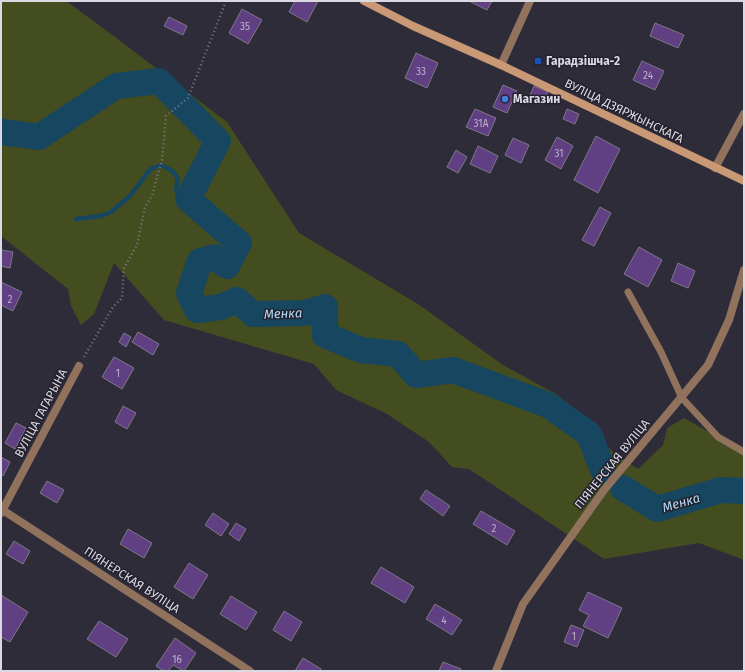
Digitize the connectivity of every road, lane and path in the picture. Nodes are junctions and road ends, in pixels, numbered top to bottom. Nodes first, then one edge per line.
1 (226, 1) edge
2 (364, 1) edge
3 (530, 1) edge
4 (501, 65) junction
5 (744, 114) edge
6 (715, 168) junction
7 (744, 181) edge
8 (744, 270) edge
9 (628, 292) dead end
10 (79, 366) joint
11 (682, 398) junction
12 (744, 452) edge
13 (2, 511) edge
14 (250, 671) edge
15 (496, 671) edge

1 - 10 path
2 - 4 street, ВУЛІЦА ДЗЯРЖЫНСКАГА
3 - 4 street
4 - 6 street, ВУЛІЦА ДЗЯРЖЫНСКАГА
5 - 6 street
6 - 7 street, ВУЛІЦА ДЗЯРЖЫНСКАГА
8 - 11 street, ПІЯНЕРСКАЯ ВУЛІЦА
9 - 11 lane
10 - 13 street, ВУЛІЦА ГАГАРЫНА
11 - 12 lane
11 - 15 street, ПІЯНЕРСКАЯ ВУЛІЦА
13 - 14 street, ПІЯНЕРСКАЯ ВУЛІЦА

